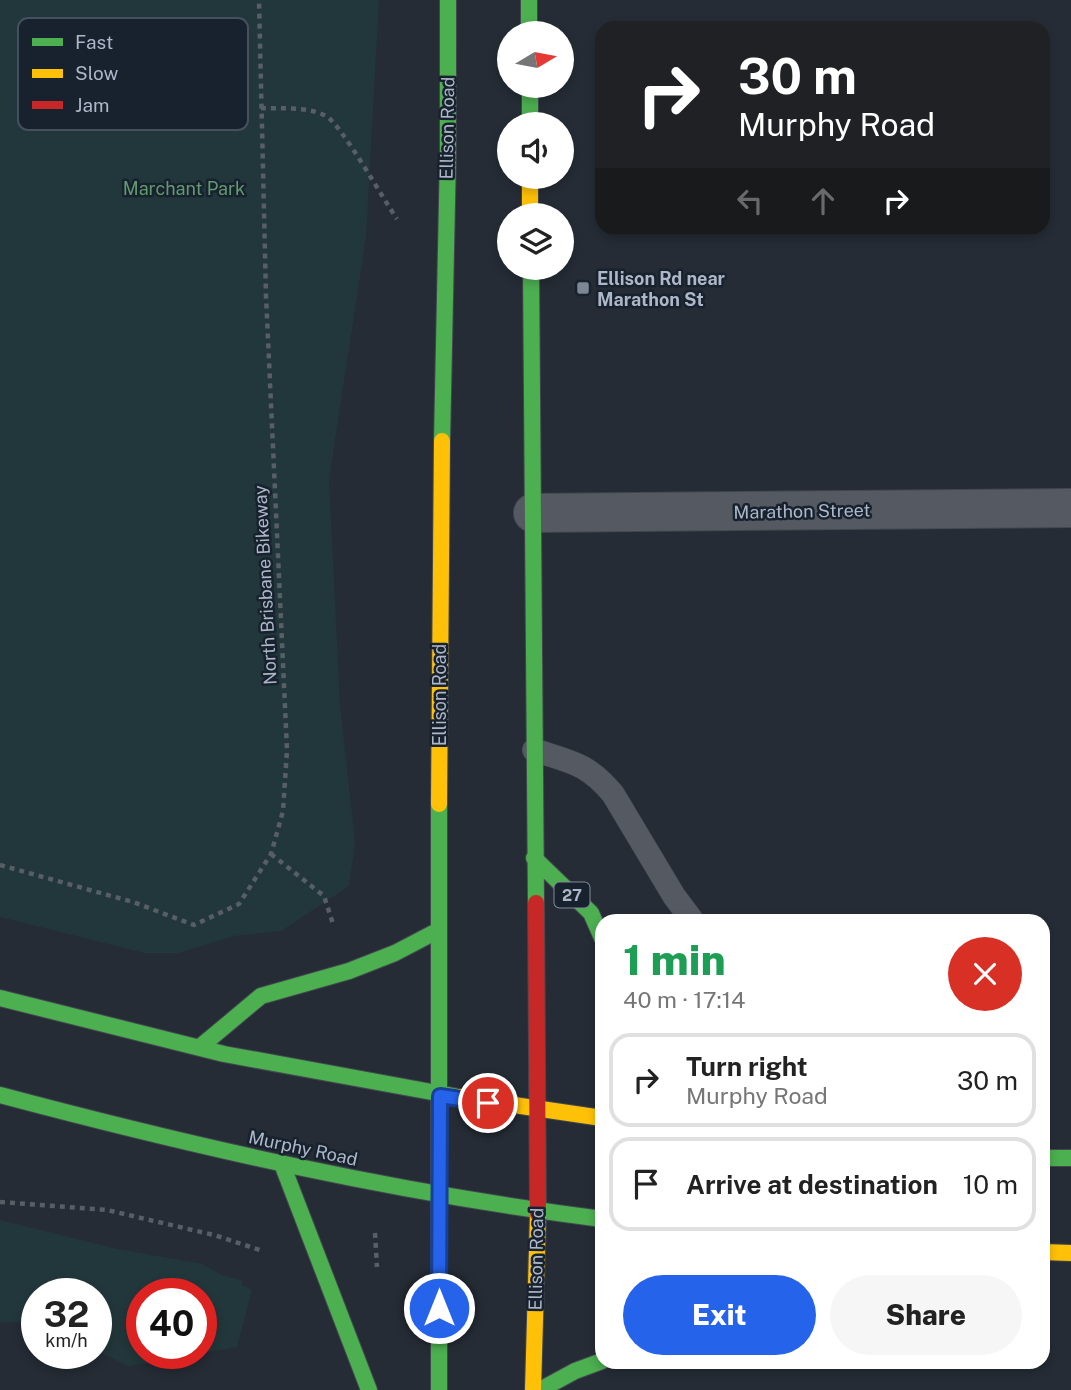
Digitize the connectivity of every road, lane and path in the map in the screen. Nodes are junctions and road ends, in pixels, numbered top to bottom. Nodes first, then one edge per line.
1 (258, 0) edge
2 (447, 0) edge
3 (529, 0) edge
4 (529, 21) edge
5 (261, 108) junction
6 (401, 225) dead end
7 (531, 280) edge
8 (1071, 508) edge
9 (533, 513) junction
10 (534, 750) junction
11 (271, 854) junction
12 (534, 858) junction
13 (0, 865) edge
14 (688, 914) edge
15 (595, 922) edge
16 (439, 930) junction
17 (349, 971) junction
18 (0, 998) edge
19 (200, 1047) junction
20 (0, 1095) edge
21 (440, 1096) junction
22 (537, 1110) junction
23 (595, 1117) edge
24 (1050, 1158) edge
25 (1071, 1158) edge
26 (282, 1164) junction
27 (439, 1196) junction
28 (0, 1202) edge
29 (538, 1212) junction
30 (595, 1218) edge
31 (264, 1252) dead end
32 (1050, 1252) edge
33 (1071, 1253) edge
34 (595, 1364) edge
35 (369, 1390) edge
36 (439, 1390) edge
37 (533, 1390) edge
38 (540, 1390) edge

1 - 5 path, North Brisbane Bikeway
2 - 16 main road, Ellison Road
3 - 4 main road
5 - 6 path
5 - 11 path, North Brisbane Bikeway
7 - 9 main road, Ellison Road / 27
8 - 9 street, Marathon Street
9 - 10 main road, Ellison Road / 27
10 - 12 main road, Ellison Road / 27
10 - 14 lane
11 - 13 path, North Brisbane Bikeway
11 - 17 path
12 - 15 main road, 27
12 - 22 main road, Ellison Road / 27
16 - 17 main road
16 - 21 main road, Ellison Road
17 - 19 main road
18 - 19 main road
19 - 21 main road
20 - 26 main road, Murphy Road
21 - 22 main road
21 - 27 main road, Ellison Road
22 - 23 main road
22 - 29 main road, Ellison Road / 27
24 - 25 main road
26 - 27 main road, Murphy Road
26 - 35 main road
27 - 29 main road, Murphy Road
27 - 36 main road, Ellison Road
28 - 31 path
29 - 30 main road, Murphy Road
29 - 37 main road, Ellison Road
32 - 33 main road
34 - 38 main road

